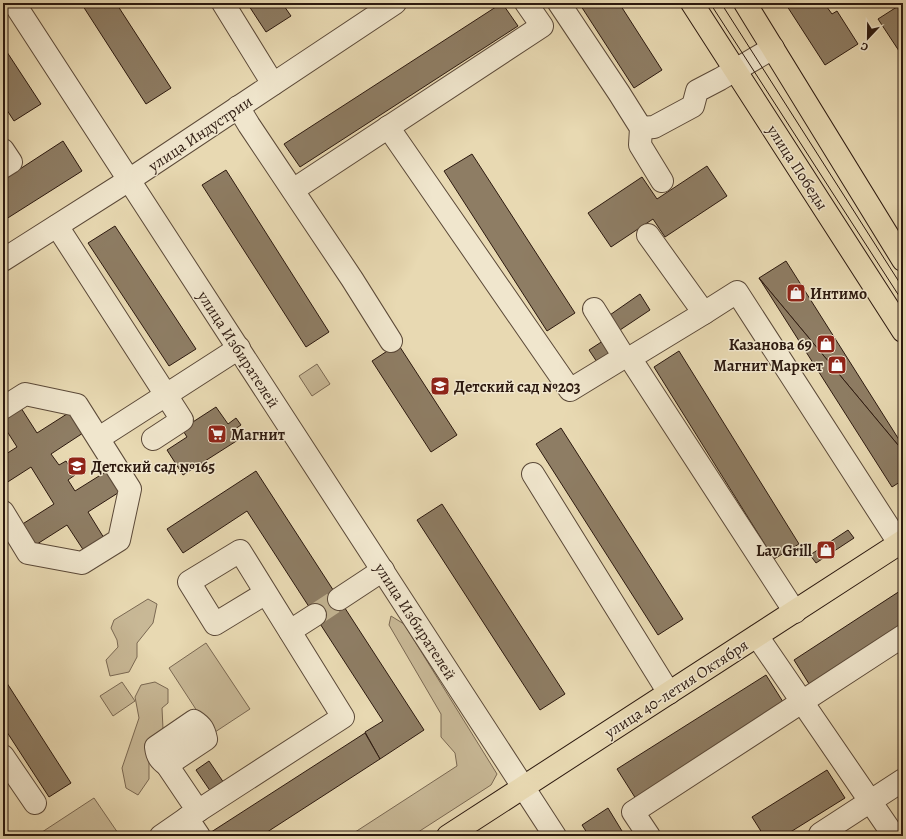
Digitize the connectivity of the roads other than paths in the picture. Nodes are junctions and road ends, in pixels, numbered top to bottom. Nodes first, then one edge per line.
1 (14, 3) edge
2 (223, 3) edge
3 (393, 3) edge
4 (526, 3) edge
5 (559, 3) edge
6 (692, 3) edge
7 (745, 3) edge
8 (773, 48) junction
9 (735, 70) junction
10 (273, 84) junction
11 (238, 107) junction
12 (388, 127) junction
13 (641, 128) junction
14 (3, 150) edge
15 (3, 167) edge
16 (129, 180) junction
17 (662, 181) dead end
18 (293, 190) junction
19 (57, 226) junction
20 (648, 235) dead end
21 (3, 260) edge
22 (903, 260) edge
23 (594, 309) dead end
24 (704, 313) junction
25 (903, 331) edge
26 (391, 341) dead end
27 (239, 348) junction
28 (627, 358) junction
29 (166, 395) junction
30 (3, 408) edge
31 (99, 438) junction
32 (153, 439) dead end
33 (533, 474) dead end
34 (3, 512) edge
35 (901, 542) edge
36 (382, 570) junction
37 (266, 593) dead end
38 (339, 599) tunnel mouth
39 (795, 612) junction
40 (315, 615) tunnel mouth
41 (290, 631) junction
42 (758, 636) junction
43 (903, 636) edge
44 (669, 693) junction
45 (803, 702) junction
46 (3, 756) edge
47 (167, 765) dead end
48 (903, 780) edge
49 (523, 787) junction
50 (870, 801) junction
51 (35, 803) dead end
52 (192, 814) junction
53 (819, 835) edge
54 (161, 836) edge
55 (199, 836) edge
56 (448, 836) edge
57 (555, 836) edge
58 (649, 836) edge
59 (894, 836) edge

1 - 16 street, улица Избирателей
2 - 10 street
3 - 10 street, улица Индустрии
4 - 12 street
5 - 13 street
6 - 9 main road, улица Победы
7 - 8 main road
8 - 9 street
8 - 22 main road
9 - 13 street
9 - 25 main road, улица Победы
10 - 11 street, улица Индустрии
11 - 16 street, улица Индустрии
11 - 18 street
12 - 18 street
12 - 28 street
13 - 17 street
14 - 15 street
16 - 19 street, улица Индустрии
16 - 27 street, улица Избирателей
18 - 26 street
19 - 21 street, улица Индустрии
19 - 29 street
20 - 24 street
23 - 28 street
24 - 28 street
24 - 35 street
27 - 29 street
27 - 36 street, улица Избирателей
28 - 39 street
29 - 31 street
29 - 32 street
30 - 31 street
31 - 34 street
33 - 44 street
35 - 39 main road, улица 40-летия Октября
36 - 38 street
36 - 49 street, улица Избирателей
37 - 41 street
39 - 42 main road, улица 40-летия Октября
40 - 41 street
41 - 52 street
42 - 44 main road, улица 40-летия Октября
42 - 45 street
43 - 45 street
44 - 49 main road, улица 40-летия Октября
45 - 50 street
45 - 58 street
46 - 51 street
47 - 52 street
48 - 50 street
49 - 56 main road, улица 40-летия Октября
49 - 57 street, улица Избирателей
50 - 53 street
50 - 59 street
52 - 54 street
52 - 55 street

